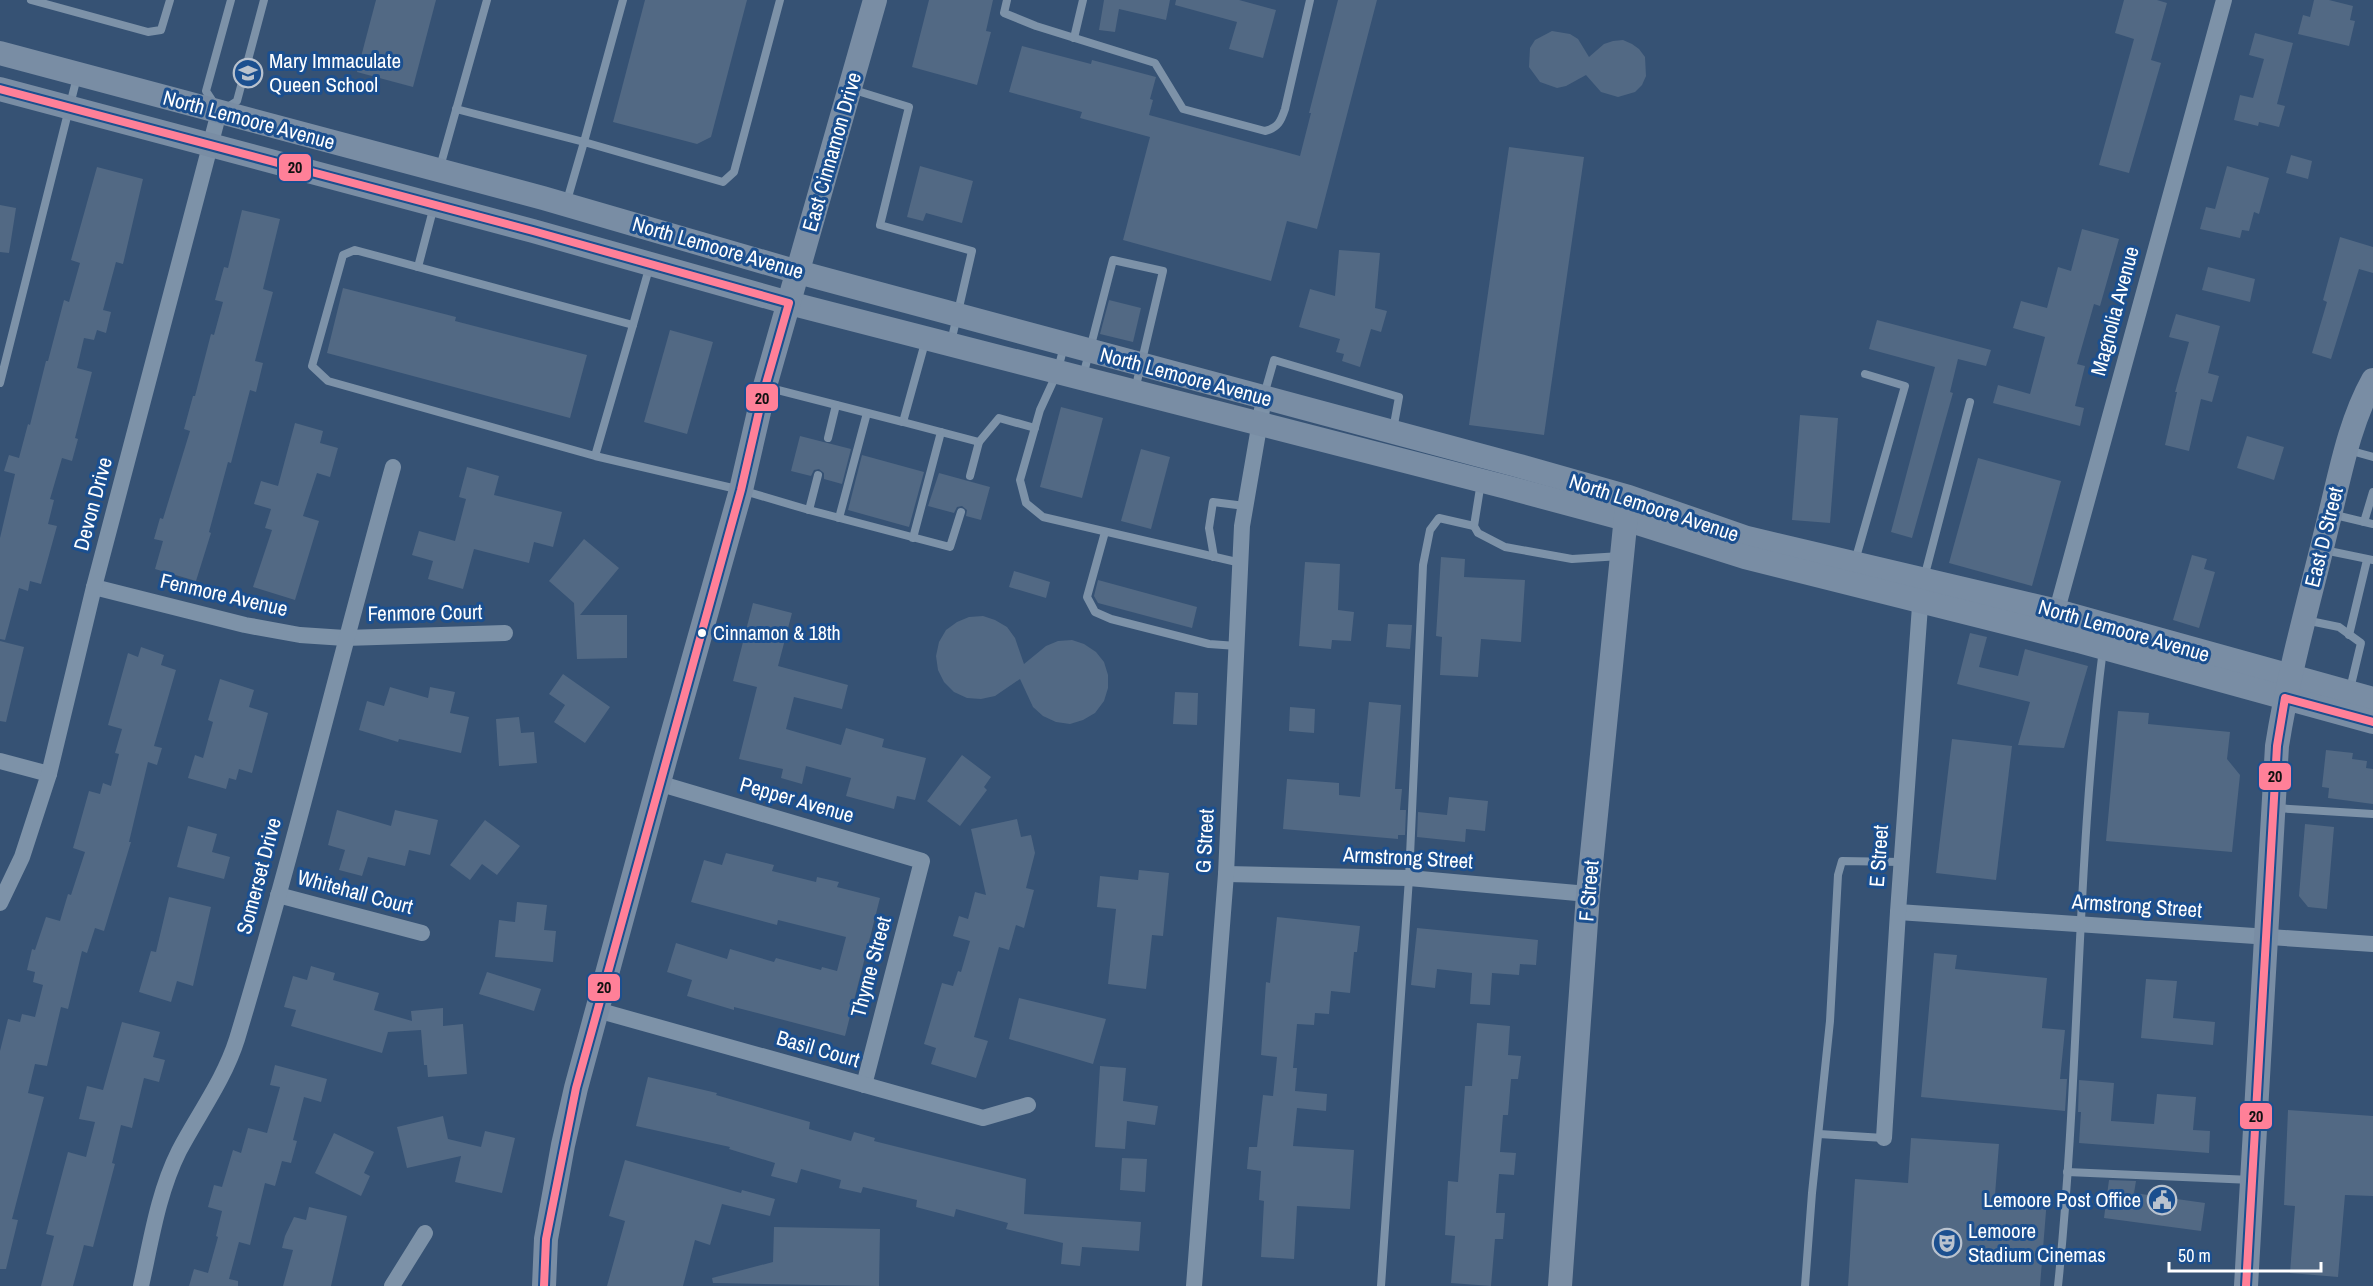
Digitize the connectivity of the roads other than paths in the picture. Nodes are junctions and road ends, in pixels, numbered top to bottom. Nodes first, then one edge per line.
1 (31, 0) edge
2 (170, 0) edge
3 (231, 0) edge
4 (264, 0) edge
5 (487, 0) edge
6 (623, 0) edge
7 (780, 0) edge
8 (875, 0) edge
9 (1007, 0) edge
10 (1083, 0) edge
11 (1310, 0) edge
12 (2223, 0) edge
13 (1074, 38) junction
14 (0, 52) edge
15 (78, 74) junction
16 (0, 89) edge
17 (849, 89) junction
18 (69, 107) junction
19 (456, 109) junction
20 (219, 112) junction
21 (584, 142) junction
22 (210, 146) junction
23 (439, 170) junction
24 (566, 204) junction
25 (434, 205) junction
26 (651, 265) junction
27 (418, 267) junction
28 (798, 272) junction
29 (789, 303) junction
30 (957, 315) junction
31 (633, 325) junction
32 (926, 339) junction
33 (1064, 344) junction
34 (950, 345) junction
35 (1090, 351) junction
36 (1141, 365) junction
37 (1057, 373) junction
38 (1864, 374) dead end
39 (1082, 379) junction
40 (2373, 380) edge
41 (0, 383) edge
42 (765, 386) junction
43 (1134, 393) junction
44 (1264, 398) junction
45 (1970, 402) dead end
46 (836, 405) junction
47 (867, 413) junction
48 (903, 422) junction
49 (1258, 424) junction
50 (1035, 428) junction
51 (941, 432) junction
52 (828, 438) dead end
53 (979, 442) junction
54 (1390, 445) junction
55 (2348, 450) junction
56 (595, 456) junction
57 (2373, 457) edge
58 (393, 467) dead end
59 (818, 475) dead end
60 (970, 476) dead end
61 (1482, 481) junction
62 (741, 490) junction
63 (2373, 492) edge
64 (1245, 506) junction
65 (1627, 508) junction
66 (809, 510) junction
67 (961, 513) dead end
68 (2330, 514) junction
69 (839, 518) junction
70 (2368, 523) edge
71 (1474, 526) junction
72 (1105, 532) junction
73 (914, 538) junction
74 (2322, 549) junction
75 (1621, 556) junction
76 (1214, 557) junction
77 (2370, 560) edge
78 (1241, 563) junction
79 (1852, 572) junction
80 (94, 587) junction
81 (1922, 589) junction
82 (2303, 620) junction
83 (2054, 622) junction
84 (506, 633) dead end
85 (2349, 635) junction
86 (345, 638) junction
87 (1237, 646) junction
88 (2103, 647) junction
89 (2287, 687) junction
90 (2349, 693) junction
91 (2373, 699) edge
92 (2373, 722) edge
93 (0, 761) edge
94 (49, 774) junction
95 (658, 783) junction
96 (2274, 808) junction
97 (2373, 814) edge
98 (922, 861) joint
99 (1901, 862) junction
100 (1226, 874) junction
101 (1408, 878) junction
102 (1588, 894) junction
103 (278, 895) junction
104 (0, 903) edge
105 (1898, 912) junction
106 (2081, 925) junction
107 (422, 933) dead end
108 (2267, 937) junction
109 (2373, 944) edge
110 (597, 1010) junction
111 (864, 1085) junction
112 (1028, 1105) dead end
113 (1819, 1134) junction
114 (1884, 1138) joint
115 (2067, 1172) junction
116 (2252, 1180) junction
117 (424, 1233) dead end
118 (141, 1286) edge
119 (392, 1286) edge
120 (544, 1286) edge
121 (1194, 1286) edge
122 (1381, 1286) edge
123 (1560, 1286) edge
124 (1805, 1286) edge
125 (2058, 1286) edge
126 (2246, 1286) edge

1 - 2 lane
3 - 20 lane
4 - 20 lane
5 - 19 lane
6 - 21 lane
7 - 21 lane
8 - 17 main road, East Cinnamon Drive
9 - 13 lane
10 - 13 lane
11 - 13 lane
12 - 83 street, Magnolia Avenue
14 - 15 main road, North Lemoore Avenue
15 - 18 lane
15 - 20 main road, North Lemoore Avenue
16 - 18 main road, North Lemoore Avenue
17 - 28 main road, East Cinnamon Drive
17 - 30 lane
18 - 22 main road, North Lemoore Avenue
18 - 41 lane
19 - 21 lane
19 - 23 lane
20 - 22 street, Devon Drive
20 - 23 main road, North Lemoore Avenue
21 - 24 lane
22 - 25 main road, North Lemoore Avenue
22 - 80 street, Devon Drive
23 - 24 main road, North Lemoore Avenue
24 - 28 main road, North Lemoore Avenue
25 - 26 main road, North Lemoore Avenue
25 - 27 lane
26 - 29 main road, North Lemoore Avenue
26 - 31 lane
27 - 31 lane
27 - 56 lane
28 - 29 main road, East Cinnamon Drive
28 - 30 main road, North Lemoore Avenue
29 - 32 main road, North Lemoore Avenue
29 - 42 main road, East Cinnamon Drive
30 - 33 main road, North Lemoore Avenue
30 - 34 lane
31 - 56 lane
32 - 34 main road, North Lemoore Avenue
32 - 48 lane
33 - 35 main road, North Lemoore Avenue
33 - 37 lane
34 - 37 main road, North Lemoore Avenue
35 - 36 main road, North Lemoore Avenue
35 - 36 lane
35 - 39 lane
36 - 43 lane
36 - 44 main road, North Lemoore Avenue
37 - 39 main road, North Lemoore Avenue
37 - 50 lane
38 - 79 lane
39 - 43 main road, North Lemoore Avenue
40 - 55 main road, East D Street
42 - 46 lane
42 - 62 main road, East Cinnamon Drive
43 - 49 main road, North Lemoore Avenue
44 - 49 street, G Street
44 - 54 main road, North Lemoore Avenue
44 - 54 lane
45 - 81 lane
46 - 47 lane
46 - 52 lane
47 - 48 lane
47 - 69 lane
48 - 51 lane
49 - 54 main road, North Lemoore Avenue
49 - 64 street, G Street
50 - 53 lane
50 - 72 lane
51 - 53 lane
51 - 73 lane
53 - 60 lane
54 - 61 main road, North Lemoore Avenue
54 - 65 main road, North Lemoore Avenue
55 - 57 lane
55 - 68 main road, East D Street
56 - 62 lane
58 - 86 street, Somerset Drive
59 - 66 lane
61 - 65 main road, North Lemoore Avenue
61 - 71 lane
62 - 66 lane
62 - 95 main road, East Cinnamon Drive
63 - 70 lane
64 - 76 lane
64 - 78 street, G Street
65 - 75 main road, F Street
65 - 79 main road, North Lemoore Avenue
66 - 69 lane
67 - 73 lane
68 - 70 lane
68 - 74 main road, East D Street
69 - 73 lane
71 - 75 lane
71 - 101 lane
72 - 76 lane
72 - 87 lane
74 - 77 lane
74 - 82 main road, East D Street
75 - 102 main road, F Street
76 - 78 lane
77 - 85 lane
78 - 87 street, G Street
79 - 81 main road, North Lemoore Avenue
80 - 86 street, Fenmore Avenue
80 - 94 street, Devon Drive
81 - 83 main road, North Lemoore Avenue
81 - 99 street, E Street
82 - 85 lane
82 - 89 main road, East D Street
83 - 88 main road, North Lemoore Avenue
83 - 89 main road, North Lemoore Avenue
84 - 86 street, Fenmore Court
85 - 90 lane
86 - 103 street, Somerset Drive
87 - 100 street, G Street
88 - 89 main road, North Lemoore Avenue
88 - 106 lane
89 - 90 main road, North Lemoore Avenue
89 - 92 main road, North Lemoore Avenue
89 - 96 main road, East D Street
90 - 91 main road, North Lemoore Avenue
93 - 94 street
94 - 104 street, Devon Drive
95 - 98 street, Pepper Avenue
95 - 110 main road, East Cinnamon Drive
96 - 97 lane
96 - 108 main road, East D Street
98 - 111 street, Thyme Street
99 - 105 street, E Street
99 - 113 lane
100 - 101 street, Armstrong Street
100 - 121 street, G Street
101 - 102 street, Armstrong Street
101 - 122 lane
102 - 123 main road, F Street
103 - 107 street, Whitehall Court
103 - 118 street, Somerset Drive
105 - 106 street, Armstrong Street
105 - 114 street, E Street
106 - 108 street, Armstrong Street
106 - 115 lane
108 - 109 street, Armstrong Street
108 - 116 main road, East D Street
110 - 111 street, Basil Court
110 - 120 main road, East Cinnamon Drive
111 - 112 street, Basil Court
113 - 114 lane
113 - 124 lane
115 - 116 lane
115 - 125 lane
116 - 126 main road, East D Street
117 - 119 street

